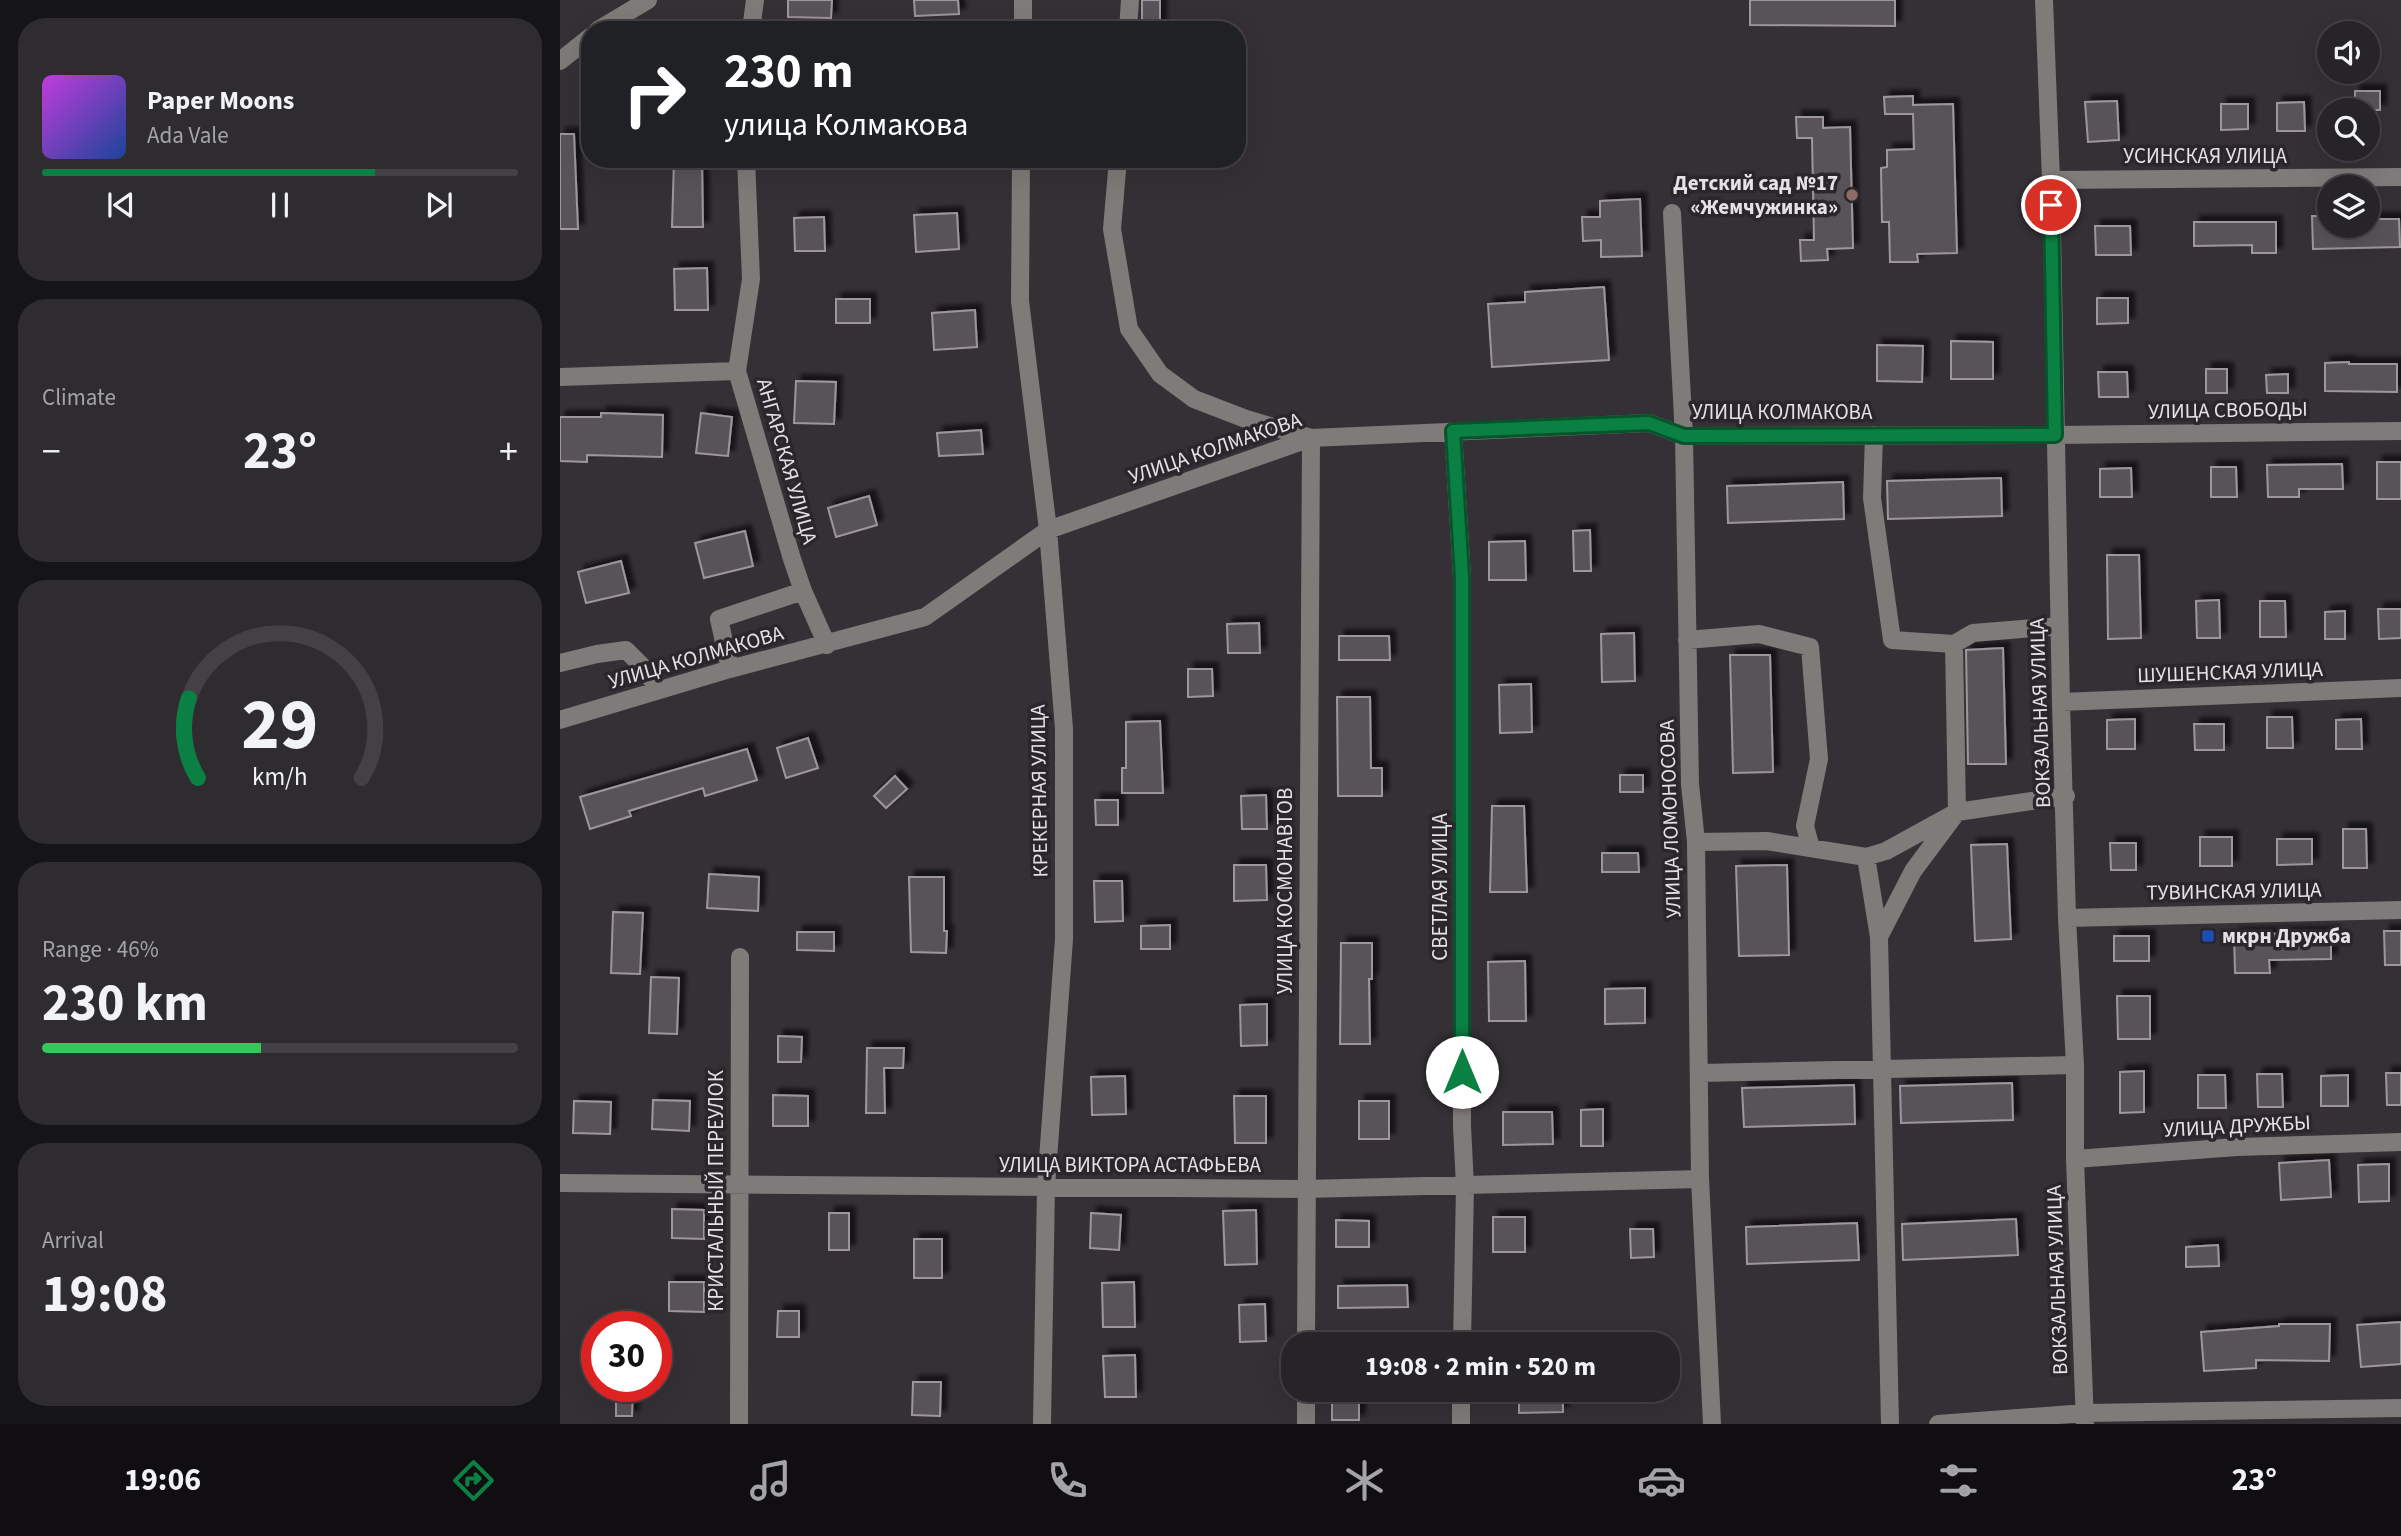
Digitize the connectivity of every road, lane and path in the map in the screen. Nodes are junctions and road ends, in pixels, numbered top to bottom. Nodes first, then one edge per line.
1 (648, 0) edge
2 (755, 0) edge
3 (1023, 0) edge
4 (1130, 0) edge
5 (2044, 0) edge
6 (613, 21) edge
7 (752, 21) edge
8 (1023, 21) edge
9 (1129, 21) edge
10 (581, 44) edge
11 (560, 61) edge
12 (746, 168) edge
13 (1021, 168) edge
14 (1117, 168) edge
15 (2401, 177) edge
16 (2051, 180) junction
17 (1672, 213) dead end
18 (737, 371) junction
19 (560, 377) edge
20 (1453, 431) junction
21 (2401, 431) edge
22 (1874, 435) junction
23 (2055, 435) junction
24 (1684, 436) junction
25 (1311, 438) junction
26 (1048, 530) junction
27 (803, 591) junction
28 (2059, 626) junction
29 (1687, 640) junction
30 (1954, 644) junction
31 (827, 645) junction
32 (560, 663) edge
33 (730, 668) junction
34 (2401, 688) edge
35 (659, 690) junction
36 (2061, 702) junction
37 (560, 720) edge
38 (2066, 796) junction
39 (1957, 811) junction
40 (1696, 842) junction
41 (1811, 848) junction
42 (1866, 857) junction
43 (2401, 910) edge
44 (2067, 918) junction
45 (1879, 937) junction
46 (740, 957) dead end
47 (2075, 1065) junction
48 (1882, 1070) junction
49 (1700, 1073) junction
50 (2401, 1142) edge
51 (2075, 1159) junction
52 (1700, 1179) junction
53 (560, 1183) edge
54 (738, 1185) junction
55 (1465, 1186) junction
56 (1046, 1187) junction
57 (1305, 1189) junction
58 (1306, 1332) edge
59 (1462, 1332) edge
60 (1306, 1402) edge
61 (1461, 1402) edge
62 (2401, 1408) edge
63 (2085, 1418) edge
64 (739, 1424) edge
65 (1042, 1424) edge
66 (1306, 1424) edge
67 (1461, 1424) edge
68 (1712, 1424) edge
69 (1890, 1424) edge
70 (1938, 1424) edge

1 - 6 street
2 - 7 street
3 - 8 street
4 - 9 street
5 - 16 street, ВОКЗАЛЬНАЯ УЛИЦА
10 - 11 street
12 - 18 street, АНГАРСКАЯ УЛИЦА
13 - 26 street, КРЕКЕРНАЯ УЛИЦА
14 - 25 street
15 - 16 street, УСИНСКАЯ УЛИЦА
16 - 23 street, ВОКЗАЛЬНАЯ УЛИЦА
17 - 24 street, УЛИЦА ЛОМОНОСОВА
18 - 19 street
18 - 27 street, АНГАРСКАЯ УЛИЦА
20 - 24 street, УЛИЦА КОЛМАКОВА
20 - 25 street, УЛИЦА КОЛМАКОВА
20 - 55 street, СВЕТЛАЯ УЛИЦА
21 - 23 street, УЛИЦА СВОБОДЫ
22 - 23 street, УЛИЦА КОЛМАКОВА
22 - 24 street, УЛИЦА КОЛМАКОВА
22 - 30 street
23 - 28 street, ВОКЗАЛЬНАЯ УЛИЦА
24 - 29 street, УЛИЦА ЛОМОНОСОВА
25 - 26 street, УЛИЦА КОЛМАКОВА
25 - 57 street, УЛИЦА КОСМОНАВТОВ
26 - 31 street, УЛИЦА КОЛМАКОВА
26 - 56 street, КРЕКЕРНАЯ УЛИЦА
27 - 31 street, АНГАРСКАЯ УЛИЦА
27 - 33 street
28 - 30 street
28 - 36 street, ВОКЗАЛЬНАЯ УЛИЦА
29 - 40 street, УЛИЦА ЛОМОНОСОВА
29 - 41 street
30 - 39 street
31 - 33 street, УЛИЦА КОЛМАКОВА
32 - 35 street
33 - 35 street, УЛИЦА КОЛМАКОВА
34 - 36 street, ШУШЕНСКАЯ УЛИЦА
35 - 37 street, УЛИЦА КОЛМАКОВА
36 - 38 street, ВОКЗАЛЬНАЯ УЛИЦА
38 - 39 street
38 - 44 street, ВОКЗАЛЬНАЯ УЛИЦА
39 - 42 street
39 - 45 street
40 - 41 street
40 - 49 street, УЛИЦА ЛОМОНОСОВА
41 - 42 street
42 - 45 street
43 - 44 street, ТУВИНСКАЯ УЛИЦА
44 - 47 street, ВОКЗАЛЬНАЯ УЛИЦА
45 - 48 street
46 - 54 street, КРИСТАЛЬНЫЙ ПЕРЕУЛОК
47 - 48 street
47 - 51 street, ВОКЗАЛЬНАЯ УЛИЦА
48 - 49 street
48 - 69 street
49 - 52 street, УЛИЦА ЛОМОНОСОВА
50 - 51 street, УЛИЦА ДРУЖБЫ
51 - 63 street, ВОКЗАЛЬНАЯ УЛИЦА
52 - 55 street, УЛИЦА ВИКТОРА АСТАФЬЕВА
52 - 68 street, УЛИЦА ЛОМОНОСОВА
53 - 54 street, УЛИЦА ВИКТОРА АСТАФЬЕВА
54 - 56 street, УЛИЦА ВИКТОРА АСТАФЬЕВА
54 - 64 street, КРИСТАЛЬНЫЙ ПЕРЕУЛОК
55 - 57 street, УЛИЦА ВИКТОРА АСТАФЬЕВА
55 - 59 street, СВЕТЛАЯ УЛИЦА
56 - 57 street, УЛИЦА ВИКТОРА АСТАФЬЕВА
56 - 65 street, КРЕКЕРНАЯ УЛИЦА
57 - 58 street, УЛИЦА КОСМОНАВТОВ
60 - 66 street
61 - 67 street
62 - 63 street
63 - 70 street

